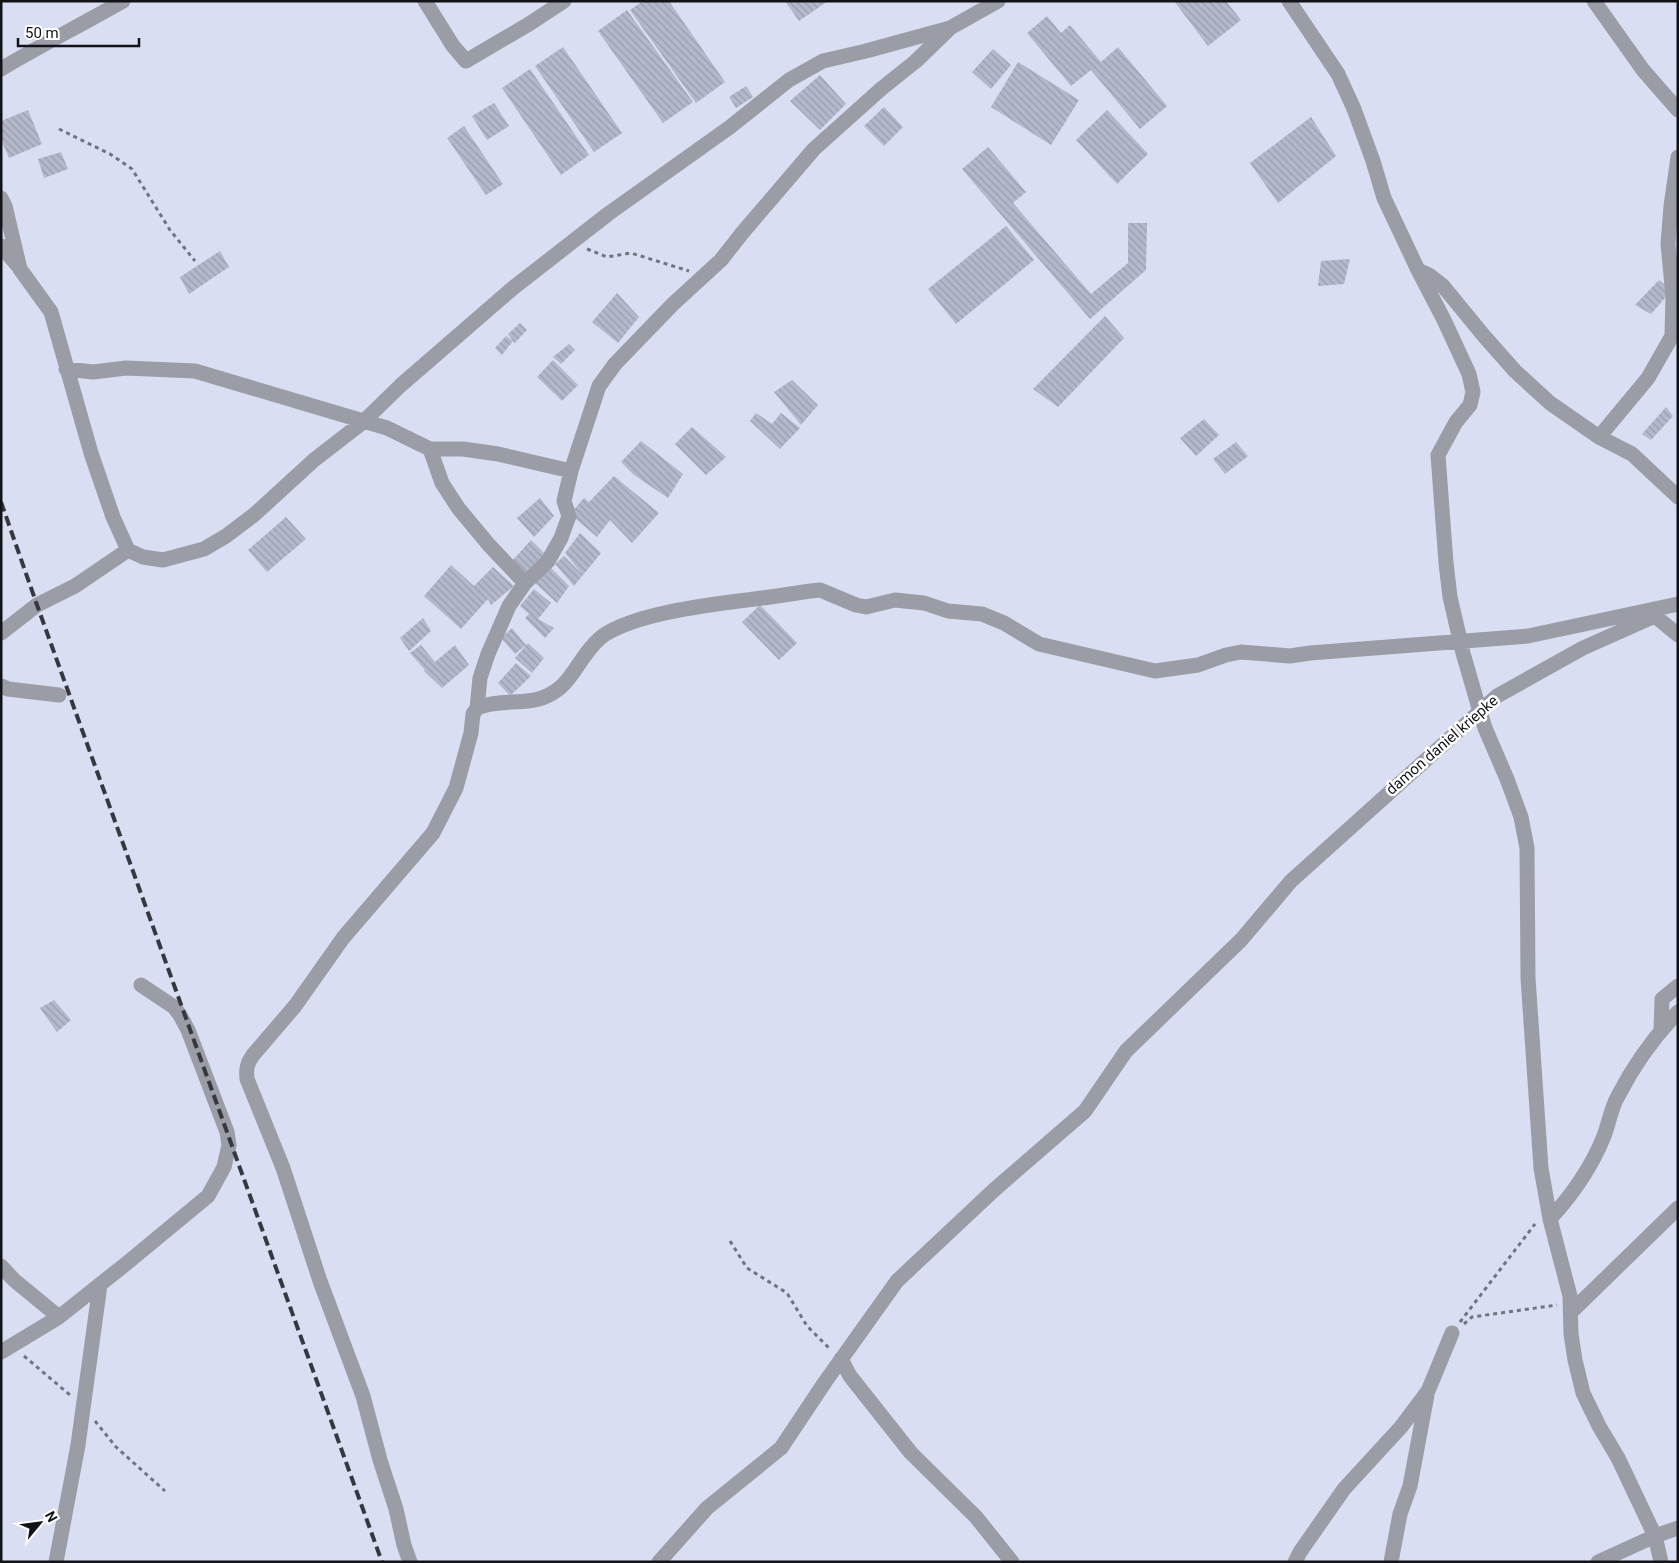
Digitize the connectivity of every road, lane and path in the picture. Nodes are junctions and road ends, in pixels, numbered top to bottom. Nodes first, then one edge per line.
1 (124, 1) edge
2 (425, 1) edge
3 (564, 1) edge
4 (998, 1) edge
5 (1289, 1) edge
6 (1594, 1) edge
7 (950, 28) junction
8 (3, 66) edge
9 (1678, 110) edge
10 (59, 129) dead end
11 (1678, 157) edge
12 (1, 198) edge
13 (571, 243) junction
14 (1, 246) edge
15 (195, 261) dead end
16 (20, 269) junction
17 (1418, 270) junction
18 (703, 276) junction
19 (66, 369) junction
20 (363, 422) junction
21 (1599, 437) junction
22 (430, 449) junction
23 (571, 471) junction
24 (1678, 497) edge
25 (128, 550) junction
26 (525, 584) junction
27 (1678, 604) edge
28 (1, 633) edge
29 (1678, 635) edge
30 (1461, 640) junction
31 (1, 686) edge
32 (59, 695) dead end
33 (477, 708) junction
34 (1480, 711) junction
35 (141, 985) dead end
36 (1678, 986) edge
37 (1678, 1012) edge
38 (1661, 1030) junction
39 (1678, 1208) edge
40 (1550, 1219) junction
41 (730, 1241) dead end
42 (1, 1266) edge
43 (100, 1285) junction
44 (1571, 1308) junction
45 (59, 1318) junction
46 (1452, 1333) junction
47 (1, 1352) edge
48 (841, 1359) junction
49 (1428, 1391) junction
50 (1678, 1528) edge
51 (1655, 1536) junction
52 (56, 1562) edge
53 (410, 1562) edge
54 (658, 1562) edge
55 (1012, 1562) edge
56 (1295, 1562) edge
57 (1391, 1562) edge
58 (1598, 1562) edge
59 (1661, 1562) edge

1 - 8 street
2 - 3 street
4 - 7 street
5 - 17 street
6 - 9 street
7 - 13 street
7 - 18 street
10 - 15 path
11 - 21 street
12 - 16 street
13 - 18 path
13 - 20 street
14 - 16 street
16 - 19 street
17 - 21 street
17 - 30 street
18 - 23 street
19 - 20 street
19 - 25 street
20 - 22 street
20 - 25 street
21 - 24 street
22 - 23 street
22 - 26 street
23 - 26 street
25 - 28 street
26 - 33 street
27 - 30 street
29 - 34 street, damon daniel kriepke
30 - 33 street
30 - 34 street
31 - 32 street
33 - 53 street
34 - 40 street
34 - 48 street, damon daniel kriepke
35 - 43 street
36 - 38 street
37 - 38 street
38 - 40 street
39 - 44 street
40 - 44 street
40 - 46 path
41 - 48 path
42 - 45 street
43 - 45 street
43 - 52 street
44 - 46 path
44 - 51 street
45 - 47 street
46 - 49 street
48 - 54 street, damon daniel kriepke
48 - 55 street
49 - 56 street
49 - 57 street
50 - 51 street
51 - 58 street
51 - 59 street

